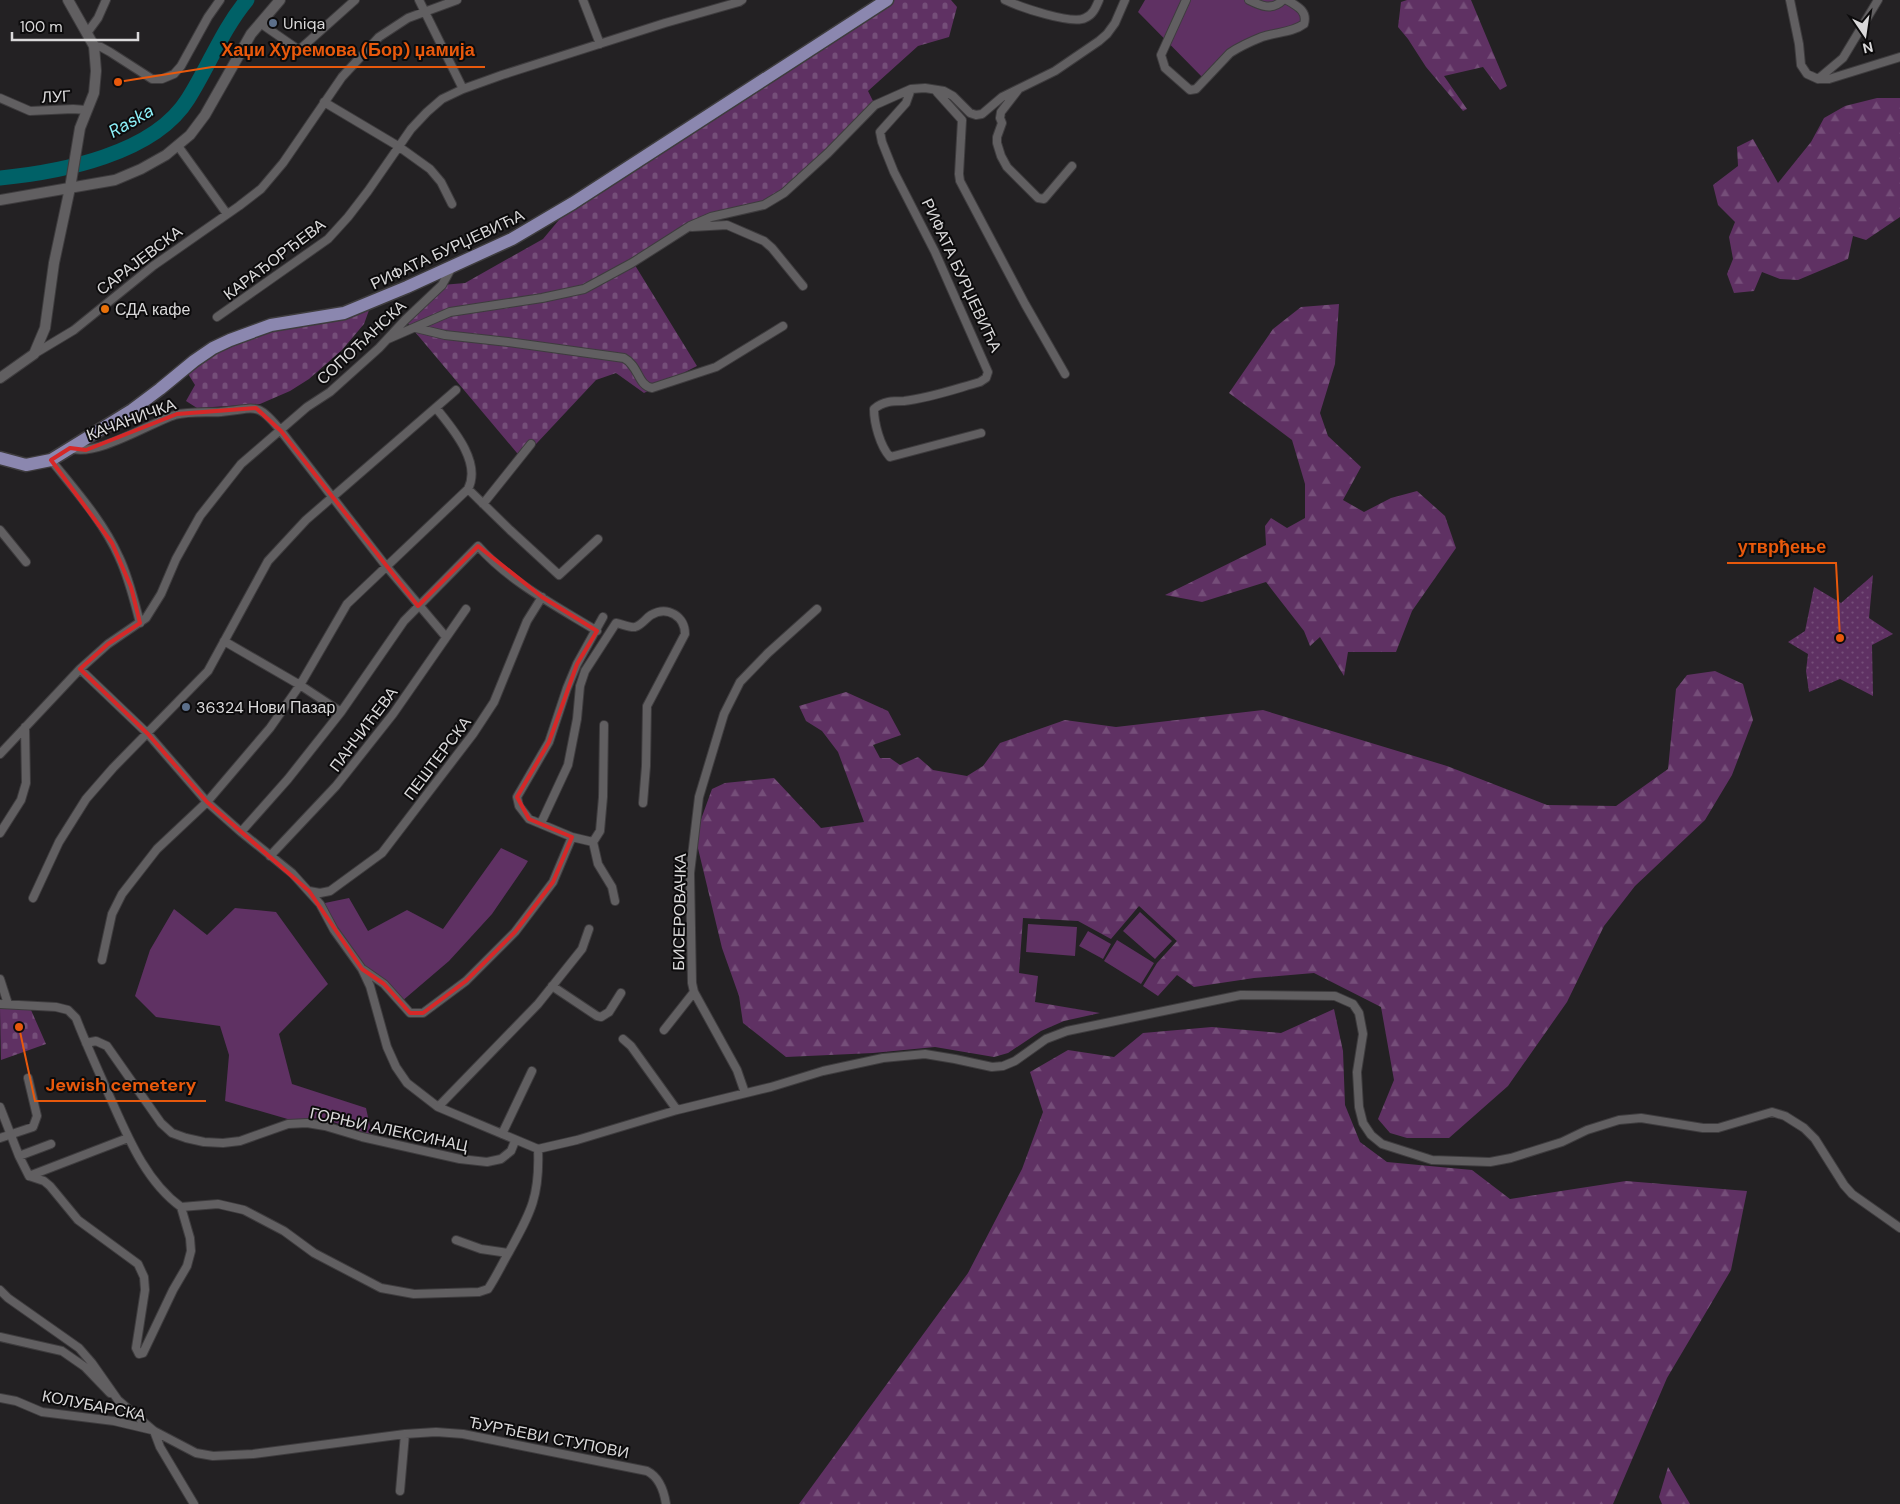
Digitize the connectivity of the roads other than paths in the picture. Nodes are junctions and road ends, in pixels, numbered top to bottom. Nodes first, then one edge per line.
1 (68, 0) edge
2 (106, 0) edge
3 (280, 0) edge
4 (354, 0) edge
5 (419, 0) edge
6 (457, 0) edge
7 (742, 0) edge
8 (887, 0) edge
9 (1005, 0) edge
10 (1099, 0) edge
11 (1125, 0) edge
12 (1186, 0) edge
13 (1249, 0) edge
14 (1283, 0) edge
15 (1287, 0) edge
16 (1790, 0) edge
17 (1878, 0) edge
18 (584, 1) edge
19 (215, 2) edge
20 (425, 12) junction
21 (260, 23) junction
22 (87, 33) junction
23 (600, 44) junction
24 (94, 46) junction
25 (1900, 57) edge
26 (1818, 79) junction
27 (463, 89) junction
28 (911, 89) junction
29 (1019, 89) junction
30 (935, 90) junction
31 (0, 98) edge
32 (324, 102) junction
33 (86, 110) junction
34 (178, 146) junction
35 (398, 146) junction
36 (1072, 166) dead end
37 (71, 183) junction
38 (0, 200) edge
39 (452, 204) dead end
40 (227, 214) junction
41 (690, 226) junction
42 (452, 267) junction
43 (803, 286) dead end
44 (217, 317) dead end
45 (783, 326) dead end
46 (416, 328) junction
47 (388, 339) junction
48 (34, 354) junction
49 (1065, 374) dead end
50 (0, 378) edge
51 (456, 390) dead end
52 (436, 408) junction
53 (281, 430) junction
54 (980, 433) dead end
55 (531, 444) dead end
56 (70, 448) junction
57 (0, 458) edge
58 (51, 460) junction
59 (468, 489) junction
60 (332, 497) junction
61 (483, 504) junction
62 (0, 530) edge
63 (598, 539) dead end
64 (26, 562) dead end
65 (386, 566) junction
66 (542, 598) junction
67 (418, 606) junction
68 (466, 609) dead end
69 (817, 609) dead end
70 (603, 617) dead end
71 (140, 623) junction
72 (597, 631) junction
73 (446, 637) junction
74 (224, 641) junction
75 (80, 670) junction
76 (300, 685) junction
77 (342, 712) junction
78 (604, 726) dead end
79 (25, 727) junction
80 (148, 734) junction
81 (0, 754) edge
82 (207, 802) junction
83 (643, 802) dead end
84 (542, 823) junction
85 (241, 832) junction
86 (0, 833) edge
87 (572, 837) junction
88 (593, 842) junction
89 (270, 856) junction
90 (310, 891) junction
91 (33, 898) dead end
92 (616, 901) dead end
93 (589, 929) dead end
94 (102, 960) dead end
95 (362, 969) junction
96 (0, 979) edge
97 (552, 986) junction
98 (694, 992) junction
99 (621, 993) dead end
100 (4, 1004) edge
101 (664, 1030) dead end
102 (623, 1039) dead end
103 (86, 1043) junction
104 (532, 1071) dead end
105 (28, 1078) dead end
106 (745, 1093) junction
107 (0, 1107) edge
108 (438, 1108) junction
109 (677, 1110) junction
110 (11, 1134) junction
111 (502, 1134) junction
112 (0, 1138) edge
113 (128, 1138) junction
114 (515, 1140) junction
115 (51, 1144) dead end
116 (538, 1149) junction
117 (19, 1156) junction
118 (29, 1176) junction
119 (181, 1207) junction
120 (1900, 1228) edge
121 (456, 1240) dead end
122 (508, 1253) junction
123 (0, 1290) edge
124 (0, 1337) edge
125 (0, 1398) edge
126 (118, 1400) junction
127 (154, 1430) junction
128 (405, 1434) junction
129 (400, 1491) dead end
130 (194, 1504) edge
131 (666, 1504) edge

1 - 22 street
2 - 22 street
3 - 21 street
4 - 21 street
5 - 20 street
6 - 20 street, САРАЈЕВСКА
7 - 23 street, КАРАЂОРЂЕВА
8 - 42 main road, РИФАТА БУРЏЕВИЋА
9 - 10 street
11 - 29 street
12 - 15 street
13 - 14 street
16 - 26 street
17 - 26 street
18 - 23 street
19 - 24 street
20 - 27 street
20 - 32 street, САРАЈЕВСКА
21 - 34 street
22 - 24 street
23 - 27 street, КАРАЂОРЂЕВА
24 - 33 street
25 - 26 street
27 - 35 street, КАРАЂОРЂЕВА
28 - 30 street
28 - 41 street
28 - 54 street, РИФАТА БУРЏЕВИЋА
29 - 30 street
29 - 36 street
30 - 49 street
31 - 33 street, ЛУГ
32 - 35 street
32 - 40 street, САРАЈЕВСКА
33 - 37 street
34 - 37 street
34 - 40 street
35 - 39 street
35 - 44 street, КАРАЂОРЂЕВА
37 - 38 street
37 - 48 street
40 - 48 street, САРАЈЕВСКА
41 - 43 street
41 - 46 street
42 - 47 street, СОПОЋАНСКА
42 - 56 main road, РИФАТА БУРЏЕВИЋА
45 - 46 street
46 - 47 street
47 - 53 street, СОПОЋАНСКА
48 - 50 street, САРАЈЕВСКА
51 - 52 street
52 - 59 street
52 - 60 street
53 - 56 street, КАЧАНИЧКА
53 - 60 street
53 - 71 street, СОПОЋАНСКА
55 - 61 street
56 - 58 main road, РИФАТА БУРЏЕВИЋА
57 - 58 main road, РИФАТА БУРЏЕВИЋА
58 - 71 street
59 - 61 street
59 - 65 street
60 - 65 street
60 - 74 street
61 - 63 street
62 - 64 street
65 - 67 street
65 - 76 street
66 - 67 street
66 - 72 street
66 - 90 street, ПЕШТЕРСКА
67 - 73 street
67 - 77 street
68 - 73 street, ПАНЧИЋЕВА
69 - 98 street, БИСЕРОВАЧКА
70 - 72 street
71 - 75 street, СОПОЋАНСКА
72 - 84 street
73 - 89 street, ПАНЧИЋЕВА
74 - 76 street
74 - 80 street
75 - 79 street, СОПОЋАНСКА
75 - 80 street
76 - 77 street
76 - 82 street
77 - 85 street
78 - 88 street
79 - 81 street, СОПОЋАНСКА
79 - 86 street
80 - 82 street, ГОРЊИ АЛЕКСИНАЦ
80 - 91 street
82 - 85 street, ГОРЊИ АЛЕКСИНАЦ
82 - 94 street
83 - 84 street
84 - 87 street
85 - 89 street, ГОРЊИ АЛЕКСИНАЦ
87 - 88 street
87 - 95 street
88 - 92 street
89 - 90 street, ГОРЊИ АЛЕКСИНАЦ
90 - 95 street, ГОРЊИ АЛЕКСИНАЦ
93 - 97 street
95 - 108 street, ГОРЊИ АЛЕКСИНАЦ
96 - 100 street
97 - 99 street
97 - 108 street
98 - 101 street
98 - 106 street, БИСЕРОВАЧКА
100 - 103 street
102 - 109 street
103 - 113 street
103 - 114 street, ГОРЊИ АЛЕКСИНАЦ
104 - 111 street
105 - 110 street
106 - 109 street
106 - 120 street
107 - 110 street
108 - 111 street, ГОРЊИ АЛЕКСИНАЦ
109 - 116 street
110 - 112 street
110 - 117 street
111 - 114 street, ГОРЊИ АЛЕКСИНАЦ
113 - 118 street
113 - 119 street
114 - 116 street, ГОРЊИ АЛЕКСИНАЦ
115 - 117 street
116 - 122 street
117 - 118 street
118 - 119 street
119 - 122 street
121 - 122 street
123 - 126 street, ЂУРЂЕВИ СТУПОВИ
124 - 126 street, КОЛУБАРСКА
125 - 127 street, КОЛУБАРСКА
126 - 127 street, ЂУРЂЕВИ СТУПОВИ
127 - 128 street, ЂУРЂЕВИ СТУПОВИ
127 - 130 street, ЂУРЂЕВИ СТУПОВИ
128 - 129 street
128 - 131 street, ЂУРЂЕВИ СТУПОВИ

